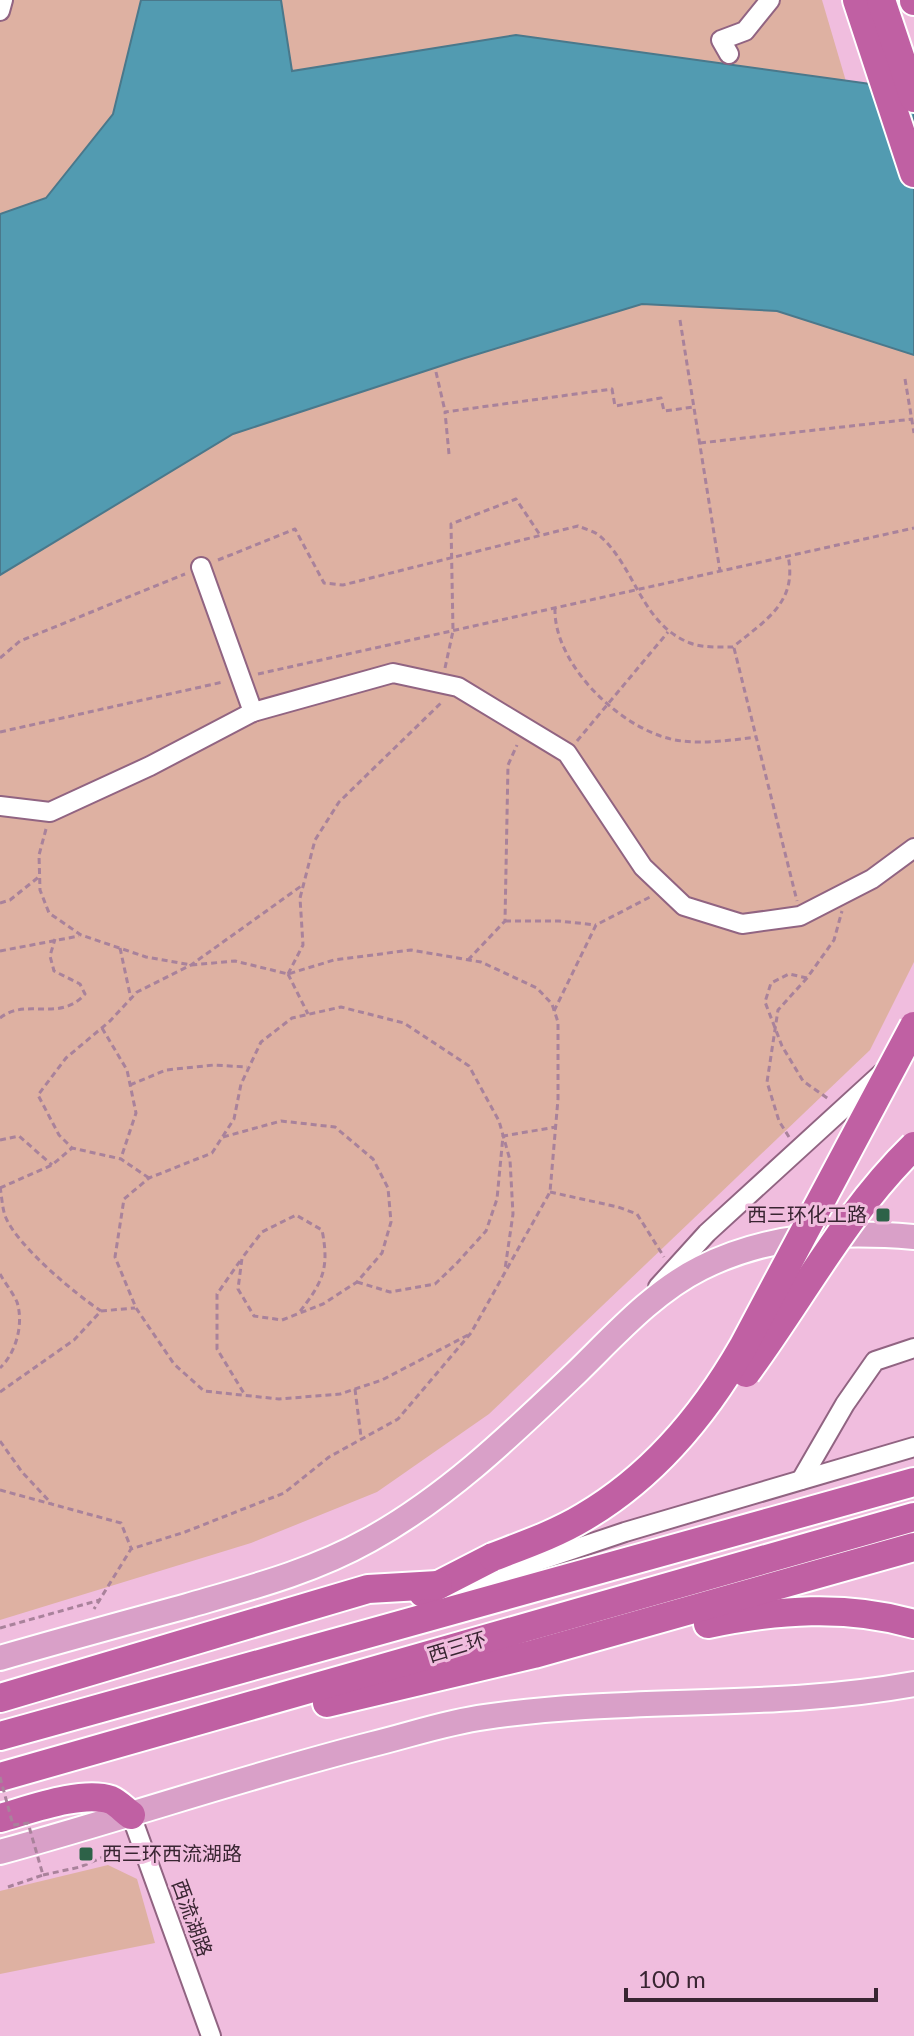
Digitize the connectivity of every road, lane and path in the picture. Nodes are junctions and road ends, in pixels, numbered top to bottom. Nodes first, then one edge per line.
1 (3, 0) edge
2 (770, 0) edge
3 (868, 7) edge
4 (0, 11) edge
5 (729, 54) dead end
6 (914, 98) edge
7 (914, 107) edge
8 (914, 173) edge
9 (680, 320) dead end
10 (436, 372) dead end
11 (905, 379) dead end
12 (694, 407) junction
13 (445, 412) junction
14 (913, 419) edge
15 (914, 433) edge
16 (700, 443) junction
17 (449, 454) dead end
18 (914, 528) edge
19 (540, 536) junction
20 (788, 556) junction
21 (454, 557) junction
22 (201, 567) junction
23 (720, 571) junction
24 (637, 590) junction
25 (555, 608) junction
26 (453, 631) junction
27 (668, 632) junction
28 (733, 647) junction
29 (0, 658) edge
30 (241, 678) junction
31 (450, 685) junction
32 (608, 704) junction
33 (253, 712) junction
34 (525, 727) junction
35 (0, 732) edge
36 (756, 737) junction
37 (567, 753) junction
38 (0, 806) edge
39 (50, 812) junction
40 (914, 848) edge
41 (40, 876) junction
42 (304, 884) junction
43 (665, 888) junction
44 (840, 896) junction
45 (0, 903) edge
46 (800, 916) junction
47 (505, 921) junction
48 (596, 925) junction
49 (81, 935) junction
50 (55, 939) junction
51 (120, 948) junction
52 (0, 951) edge
53 (468, 960) junction
54 (191, 965) junction
55 (288, 974) junction
56 (807, 978) junction
57 (131, 999) junction
58 (554, 1011) junction
59 (308, 1015) junction
60 (0, 1018) edge
61 (914, 1026) edge
62 (102, 1028) junction
63 (775, 1031) junction
64 (914, 1044) edge
65 (249, 1067) junction
66 (130, 1085) junction
67 (843, 1109) junction
68 (556, 1127) junction
69 (503, 1136) junction
70 (223, 1137) junction
71 (0, 1140) edge
72 (914, 1146) edge
73 (72, 1148) junction
74 (798, 1150) junction
75 (121, 1159) junction
76 (52, 1165) junction
77 (149, 1178) junction
78 (0, 1188) edge
79 (550, 1192) junction
80 (6, 1219) junction
81 (0, 1223) edge
82 (914, 1237) edge
83 (242, 1258) junction
84 (673, 1271) junction
85 (0, 1274) edge
86 (505, 1274) junction
87 (357, 1282) junction
88 (136, 1308) junction
89 (101, 1311) junction
90 (298, 1314) junction
91 (622, 1328) junction
92 (471, 1333) junction
93 (914, 1348) edge
94 (0, 1368) edge
95 (355, 1389) junction
96 (0, 1392) edge
97 (245, 1395) junction
98 (361, 1439) junction
99 (0, 1441) edge
100 (914, 1447) edge
101 (801, 1480) junction
102 (914, 1482) edge
103 (0, 1490) edge
104 (53, 1505) junction
105 (914, 1517) edge
106 (538, 1540) junction
107 (914, 1547) edge
108 (131, 1549) junction
109 (438, 1585) junction
110 (100, 1600) junction
111 (914, 1624) edge
112 (0, 1628) edge
113 (77, 1636) junction
114 (288, 1654) junction
115 (534, 1654) junction
116 (0, 1658) edge
117 (914, 1684) edge
118 (874, 1691) junction
119 (914, 1696) edge
120 (0, 1698) edge
121 (227, 1712) junction
122 (0, 1736) edge
123 (0, 1777) edge
124 (131, 1815) junction
125 (0, 1818) edge
126 (0, 1852) edge
127 (151, 1870) junction
128 (43, 1875) junction
129 (5, 1888) dead end
130 (211, 2036) edge

1 - 4 street
2 - 5 street
3 - 6 highway
3 - 7 highway
3 - 8 highway
9 - 12 path
10 - 13 path
11 - 14 path
12 - 13 path
12 - 16 path
13 - 17 path
14 - 15 path
14 - 16 path
16 - 23 path
18 - 20 path
19 - 21 path
19 - 21 path
19 - 24 path
20 - 23 path
20 - 28 path
21 - 22 path
21 - 26 path
22 - 29 path
22 - 30 street
23 - 24 path
24 - 25 path
24 - 27 path
25 - 26 path
25 - 32 path
26 - 30 path
26 - 31 path
27 - 28 path
27 - 32 path
28 - 36 path
30 - 33 street
30 - 35 path
31 - 33 street
31 - 34 street
31 - 42 path
32 - 36 path
32 - 37 path
33 - 39 street
34 - 37 street
34 - 47 path
36 - 46 path
37 - 43 street
38 - 39 street
39 - 41 path
40 - 44 street
41 - 45 path
41 - 49 path
42 - 54 path
42 - 55 path
43 - 46 street
43 - 48 path
44 - 46 street
44 - 56 path
47 - 48 path
47 - 53 path
48 - 58 path
49 - 50 path
49 - 51 path
50 - 52 path
50 - 60 path
51 - 54 path
51 - 57 path
53 - 55 path
53 - 58 path
54 - 55 path
54 - 57 path
55 - 59 path
56 - 63 path
56 - 63 path
57 - 62 path
58 - 68 path
59 - 65 path
59 - 69 path
61 - 106 highway, bridge
62 - 66 path
62 - 73 path
63 - 67 path
63 - 74 path
64 - 67 street
65 - 66 path
65 - 70 path
66 - 75 path
67 - 74 street
68 - 69 path
68 - 79 path
69 - 86 path
69 - 87 path
70 - 77 path
70 - 87 path
71 - 76 path
72 - 106 highway, bridge
73 - 75 path
73 - 76 path
74 - 84 street
75 - 77 path
76 - 78 path
77 - 88 path
78 - 80 path
79 - 84 path
79 - 86 path
80 - 81 path
80 - 89 path
82 - 91 main road
83 - 90 path
83 - 90 path
83 - 97 path
84 - 91 street
85 - 94 path
86 - 92 path
87 - 90 path
88 - 89 path
88 - 97 path
89 - 96 path
91 - 113 main road
92 - 95 path
92 - 98 path
93 - 101 street
95 - 97 path
95 - 98 path
98 - 108 path
99 - 104 path
100 - 101 street
101 - 109 street
102 - 114 highway, 西三环
103 - 104 path
104 - 108 path
105 - 121 highway, 西三环
106 - 109 highway, bridge
107 - 115 highway
108 - 110 path
109 - 114 highway
109 - 120 highway
110 - 112 path
110 - 113 path
111 - 115 highway
113 - 116 main road
114 - 122 highway, 西三环
115 - 121 highway
117 - 118 main road
118 - 119 street
118 - 124 main road
121 - 123 highway, 西三环
123 - 128 path, bridge
124 - 125 highway
124 - 126 main road
124 - 127 street, 西流湖路
127 - 128 path
127 - 130 street, 西流湖路
128 - 129 path, bridge

